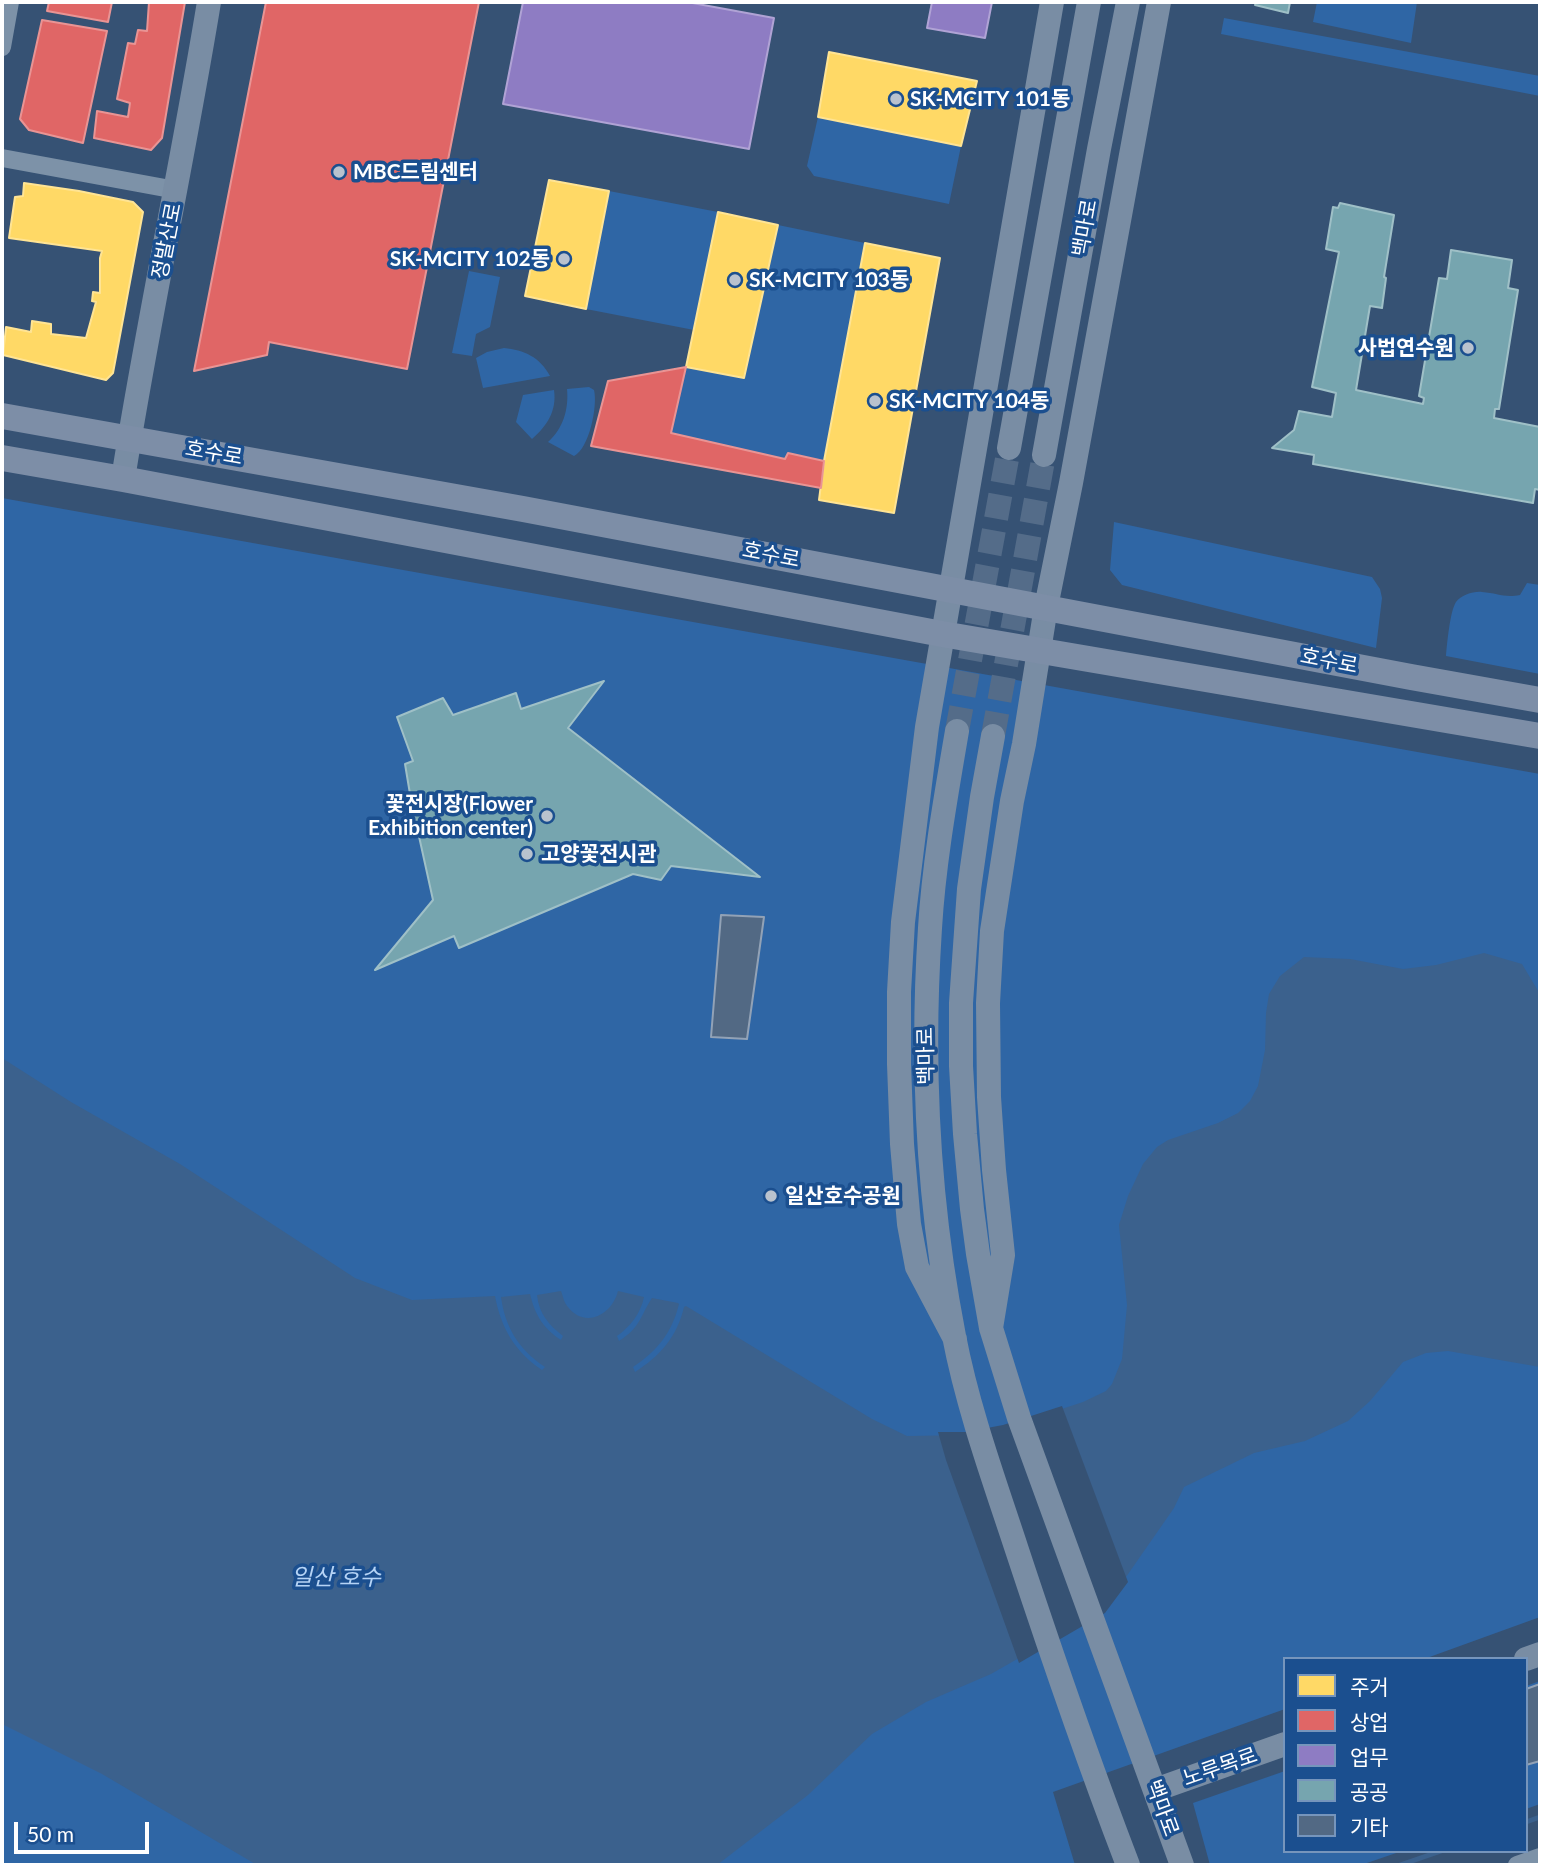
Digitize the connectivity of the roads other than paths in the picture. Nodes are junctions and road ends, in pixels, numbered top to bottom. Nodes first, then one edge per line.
1 (10, 2) edge
2 (209, 2) edge
3 (1052, 2) edge
4 (1089, 2) edge
5 (1129, 2) edge
6 (1159, 2) edge
7 (2, 47) edge
8 (2, 158) edge
9 (176, 190) junction
10 (2, 416) edge
11 (130, 438) junction
12 (1009, 448) tunnel mouth
13 (1044, 455) tunnel mouth
14 (2, 458) edge
15 (123, 479) junction
16 (950, 588) junction
17 (1046, 607) junction
18 (942, 634) junction
19 (1040, 651) junction
20 (1540, 700) edge
21 (957, 731) tunnel mouth
22 (993, 736) tunnel mouth
23 (1540, 736) edge
24 (991, 1328) junction
25 (954, 1339) junction
26 (1283, 1745) edge
27 (1155, 1790) junction
28 (1540, 1857) edge
29 (1128, 1865) edge
30 (1182, 1865) edge
31 (1517, 1865) edge

1 - 7 street
2 - 9 main road, 정발산로
3 - 16 main road
4 - 12 main road, 백마로
5 - 13 main road, 백마로
6 - 17 main road
8 - 9 street
9 - 11 main road, 정발산로
10 - 11 main road, 호수로
11 - 15 main road, 정발산로
11 - 16 main road, 호수로
14 - 15 main road, 호수로
15 - 18 main road, 호수로
16 - 17 main road, 호수로
16 - 18 main road
17 - 19 main road
17 - 20 main road, 호수로
18 - 19 main road, 호수로
18 - 25 main road
19 - 23 main road, 호수로
19 - 24 main road
21 - 25 main road, 백마로
22 - 24 main road, 백마로
24 - 27 main road, 백마로
25 - 29 main road, 백마로
26 - 27 main road, 노루목로
27 - 30 main road, 백마로
28 - 31 street

